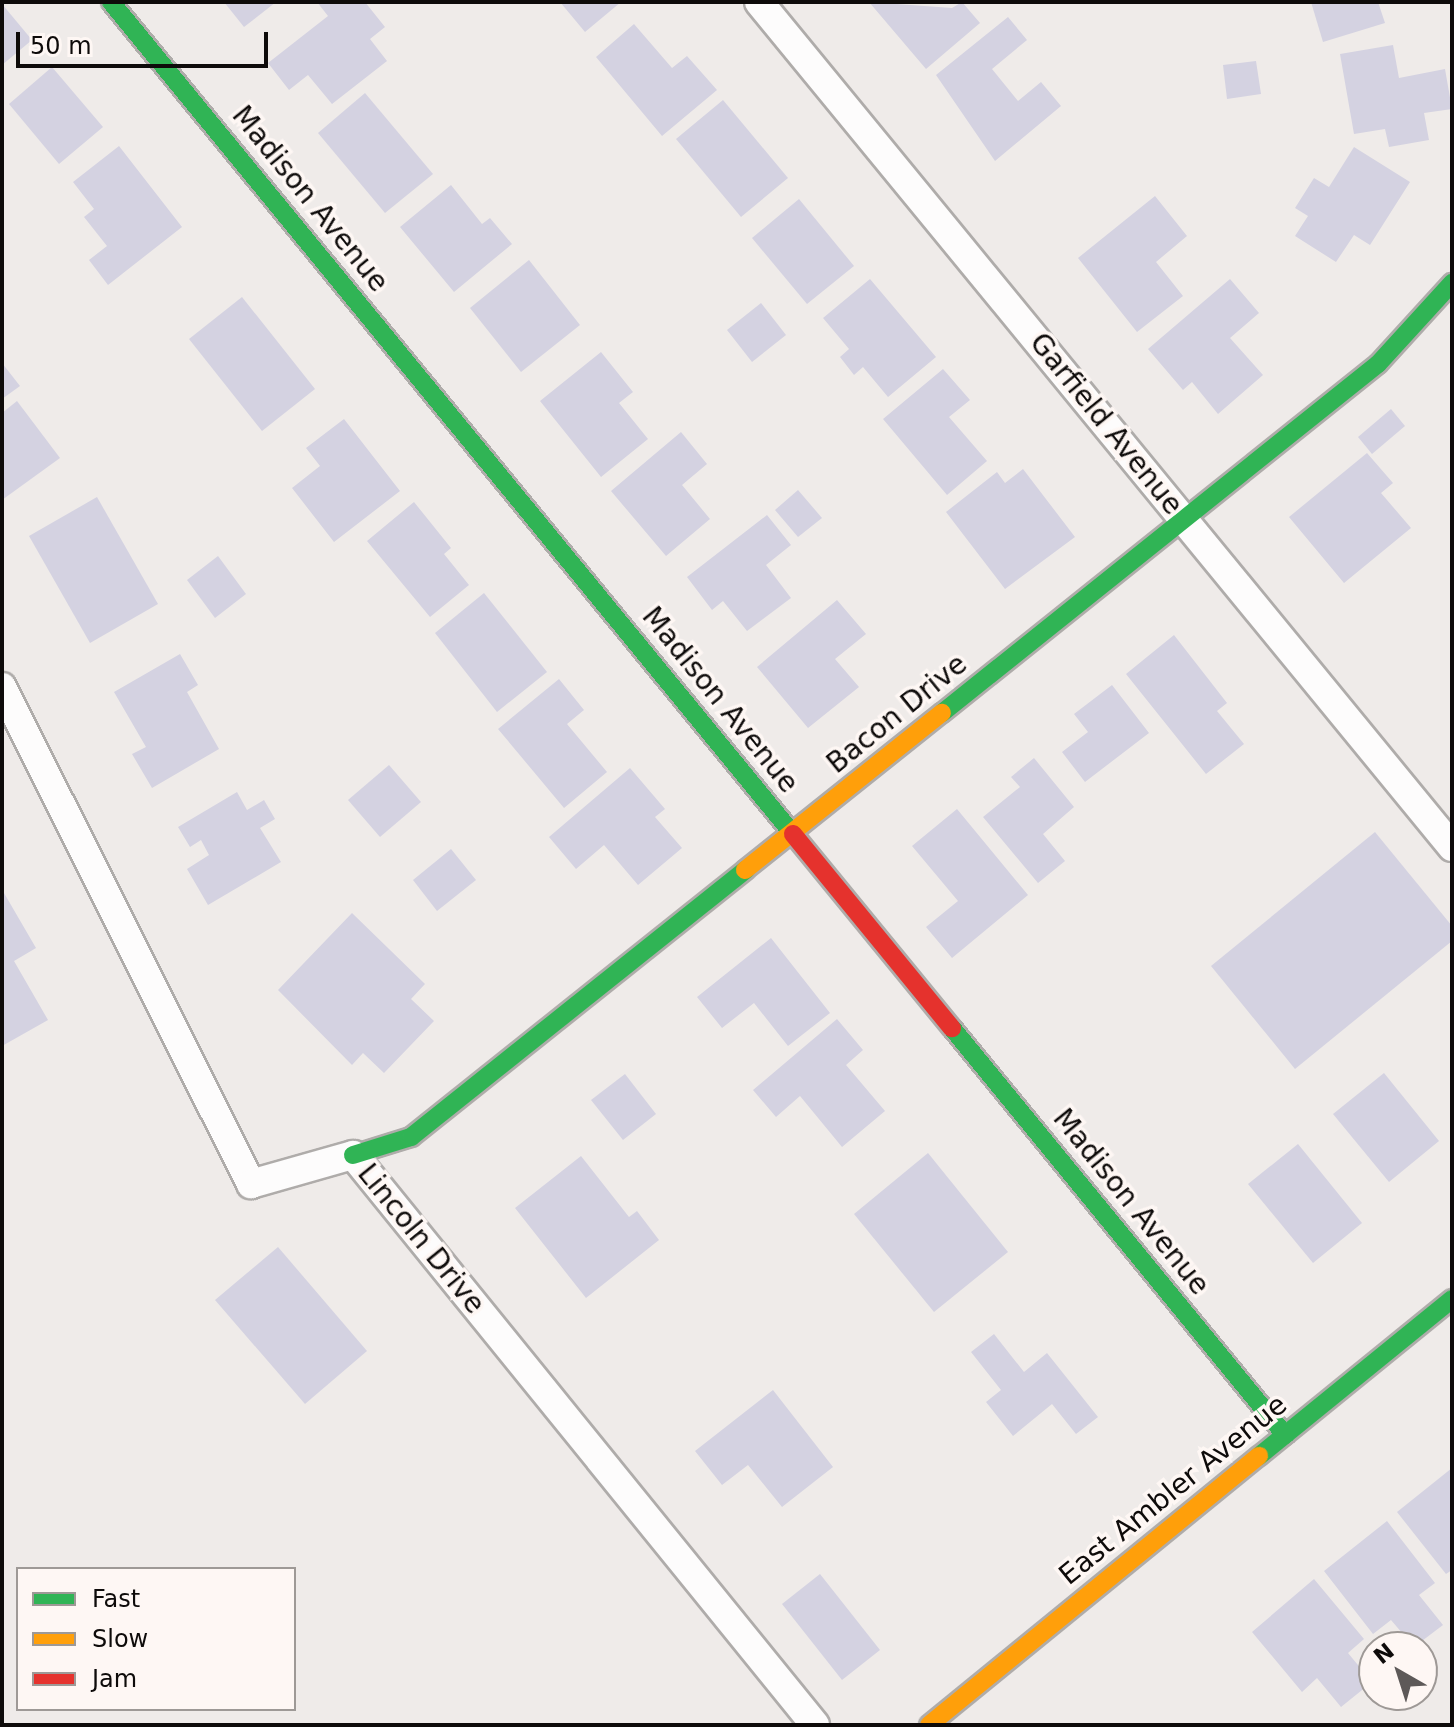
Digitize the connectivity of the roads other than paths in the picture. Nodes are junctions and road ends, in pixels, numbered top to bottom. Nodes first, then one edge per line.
1 (111, 2) edge
2 (759, 2) edge
3 (1452, 283) edge
4 (1185, 519) junction
5 (2, 687) edge
6 (793, 833) junction
7 (1452, 847) edge
8 (353, 1155) junction
9 (1452, 1299) edge
10 (1285, 1435) junction
11 (815, 1725) edge
12 (929, 1725) edge

1 - 6 street, Madison Avenue
2 - 4 street, Garfield Avenue
3 - 4 street, Bacon Drive
4 - 6 street, Bacon Drive
4 - 7 street, Garfield Avenue
5 - 8 street, Lincoln Drive
6 - 8 street, Bacon Drive
6 - 10 street, Madison Avenue
8 - 11 street, Lincoln Drive
9 - 10 street, East Ambler Avenue
10 - 12 street, East Ambler Avenue

